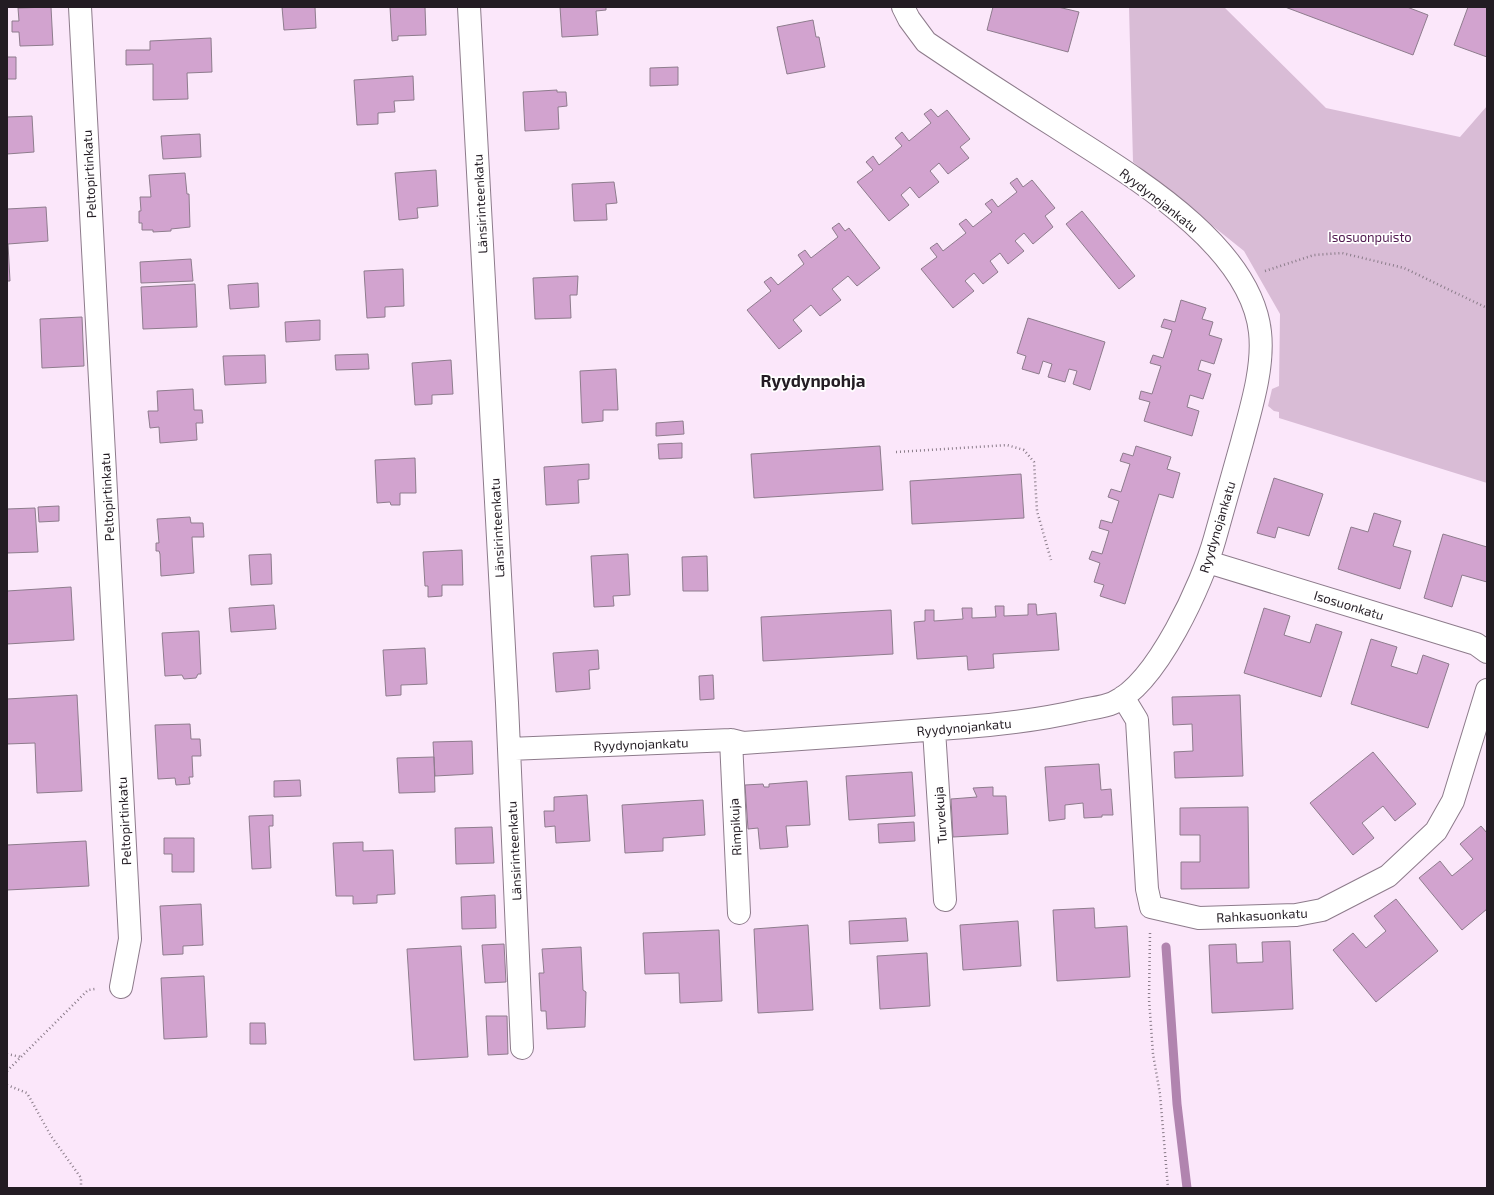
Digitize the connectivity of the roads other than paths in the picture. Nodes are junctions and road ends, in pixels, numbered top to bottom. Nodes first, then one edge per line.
1 (80, 7) edge
2 (469, 7) edge
3 (903, 7) edge
4 (1208, 562) junction
5 (1487, 652) edge
6 (1487, 690) edge
7 (1123, 697) junction
8 (934, 730) junction
9 (731, 740) junction
10 (509, 750) junction
11 (945, 900) dead end
12 (738, 913) dead end
13 (121, 987) road end
14 (522, 1048) dead end

1 - 13 street, Peltopirtinkatu
2 - 10 street, Länsirinteenkatu
3 - 4 street, Ryydynojankatu
4 - 5 street, Isosuonkatu
4 - 7 street, Ryydynojankatu
6 - 7 street, Rahkasuonkatu
7 - 8 street, Ryydynojankatu
8 - 9 street, Ryydynojankatu
8 - 11 street, Turvekuja
9 - 10 street, Ryydynojankatu
9 - 12 street, Rimpikuja
10 - 14 street, Länsirinteenkatu

